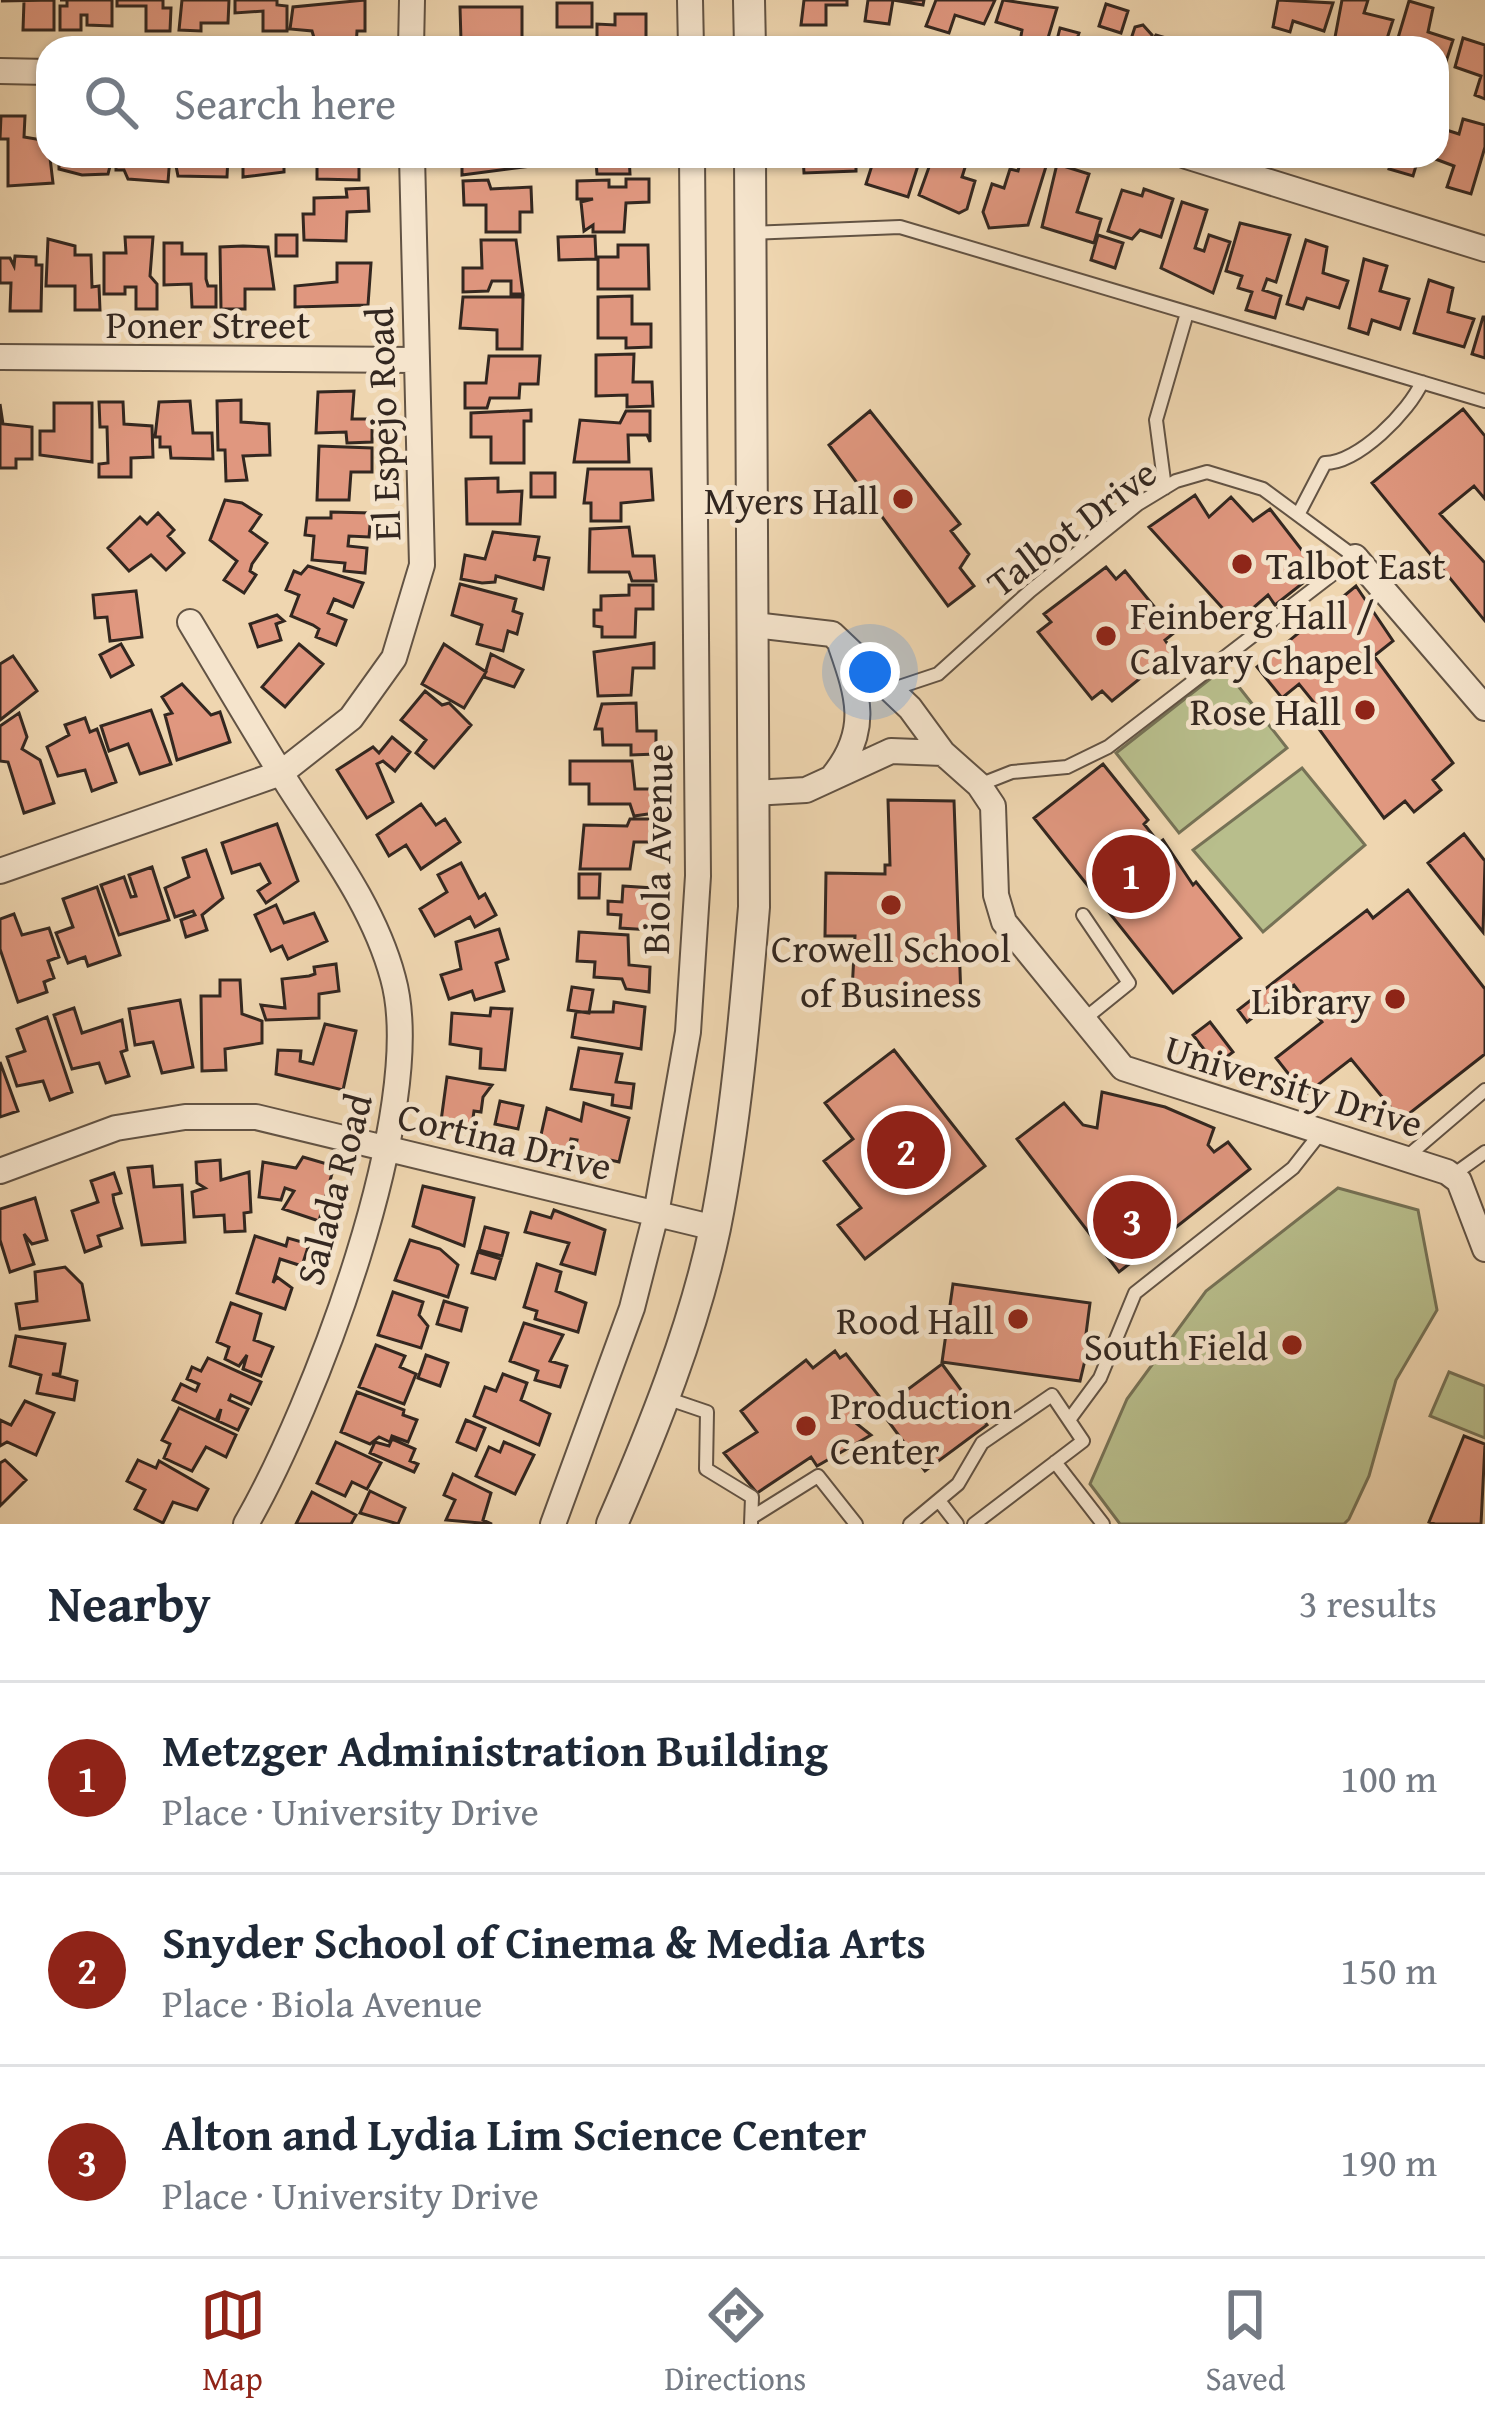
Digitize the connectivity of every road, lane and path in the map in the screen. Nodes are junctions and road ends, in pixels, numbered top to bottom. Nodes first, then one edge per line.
1 (412, 0) edge
2 (690, 0) edge
3 (749, 0) edge
4 (411, 36) edge
5 (691, 36) edge
6 (750, 36) edge
7 (0, 71) edge
8 (36, 72) edge
9 (412, 168) edge
10 (692, 168) edge
11 (750, 168) edge
12 (1225, 168) edge
13 (749, 234) junction
14 (1485, 249) edge
15 (1187, 313) junction
16 (0, 357) edge
17 (415, 360) junction
18 (1422, 382) junction
19 (1485, 401) edge
20 (1165, 488) junction
21 (1299, 513) junction
22 (1355, 557) junction
23 (190, 622) dead end
24 (754, 625) junction
25 (839, 640) junction
26 (892, 689) junction
27 (1485, 708) edge
28 (943, 752) junction
29 (281, 773) junction
30 (832, 777) junction
31 (980, 785) junction
32 (754, 793) junction
33 (0, 871) edge
34 (1083, 915) dead end
35 (1081, 1022) junction
36 (1485, 1090) edge
37 (1322, 1130) junction
38 (389, 1148) junction
39 (1485, 1152) edge
40 (1408, 1155) junction
41 (0, 1171) edge
42 (1452, 1175) junction
43 (656, 1214) junction
44 (715, 1228) junction
45 (1485, 1250) edge
46 (663, 1396) junction
47 (1069, 1420) junction
48 (1055, 1462) junction
49 (940, 1502) junction
50 (752, 1520) edge
51 (246, 1524) edge
52 (554, 1524) edge
53 (612, 1524) edge
54 (856, 1524) edge
55 (910, 1524) edge
56 (957, 1524) edge
57 (974, 1524) edge
58 (1103, 1524) edge

1 - 4 street
2 - 5 street
3 - 6 street
7 - 8 street
9 - 17 street, El Espejo Road
10 - 43 street, Biola Avenue
11 - 13 street
12 - 14 street
13 - 15 lane
13 - 24 street
15 - 18 lane
15 - 20 lane
16 - 17 street, Poner Street
17 - 29 street, El Espejo Road
18 - 19 lane
18 - 21 lane
20 - 21 lane, Talbot Drive
20 - 26 lane, Talbot Drive
21 - 22 lane, Talbot Drive
22 - 27 street
22 - 31 lane
23 - 29 street, Salada Road
24 - 25 street
24 - 32 street
25 - 26 street
25 - 30 street
26 - 28 street
28 - 30 street
28 - 31 street
29 - 33 street, El Espejo Road
29 - 38 street, Salada Road
30 - 32 street
31 - 35 street, University Drive
32 - 44 street
34 - 35 lane
35 - 37 street, University Drive
36 - 40 lane
37 - 40 street, University Drive
37 - 47 lane
38 - 41 street, Cortina Drive
38 - 43 street, Cortina Drive
38 - 51 street, Salada Road
39 - 42 lane
40 - 42 street, University Drive
42 - 45 street, University Drive
43 - 44 street, Cortina Drive
43 - 52 street, Biola Avenue
44 - 46 street
46 - 50 lane
46 - 53 street
47 - 48 lane
47 - 49 lane
48 - 57 lane
48 - 58 lane
49 - 55 lane
49 - 56 lane
50 - 54 lane

